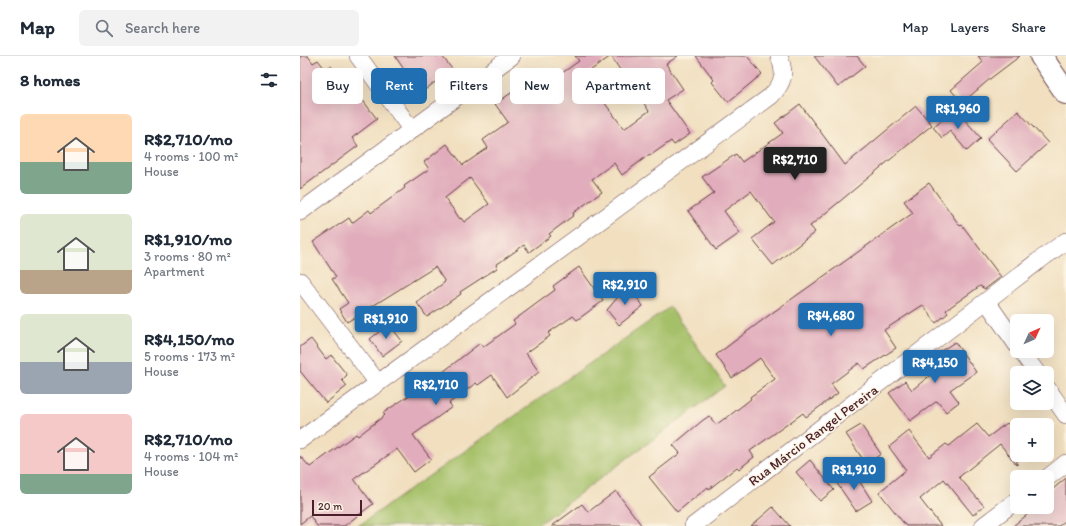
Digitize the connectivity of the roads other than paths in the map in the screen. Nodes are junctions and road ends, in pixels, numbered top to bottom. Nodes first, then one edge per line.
1 (358, 56) edge
2 (512, 56) edge
3 (779, 56) edge
4 (1041, 56) edge
5 (1066, 93) edge
6 (411, 129) junction
7 (300, 212) edge
8 (1066, 241) edge
9 (300, 281) edge
10 (987, 302) junction
11 (1010, 335) edge
12 (378, 383) junction
13 (1054, 398) edge
14 (1066, 415) edge
15 (300, 440) edge
16 (1066, 463) edge
17 (1054, 472) edge
18 (1010, 505) edge
19 (693, 526) edge
20 (983, 526) edge

1 - 6 street
2 - 6 street
3 - 12 street
4 - 5 main road
6 - 7 street
8 - 10 street, Rua Márcio Rangel Pereira
9 - 12 street
10 - 11 street
10 - 19 street, Rua Márcio Rangel Pereira
12 - 15 street
13 - 14 street
16 - 17 street
18 - 20 street

